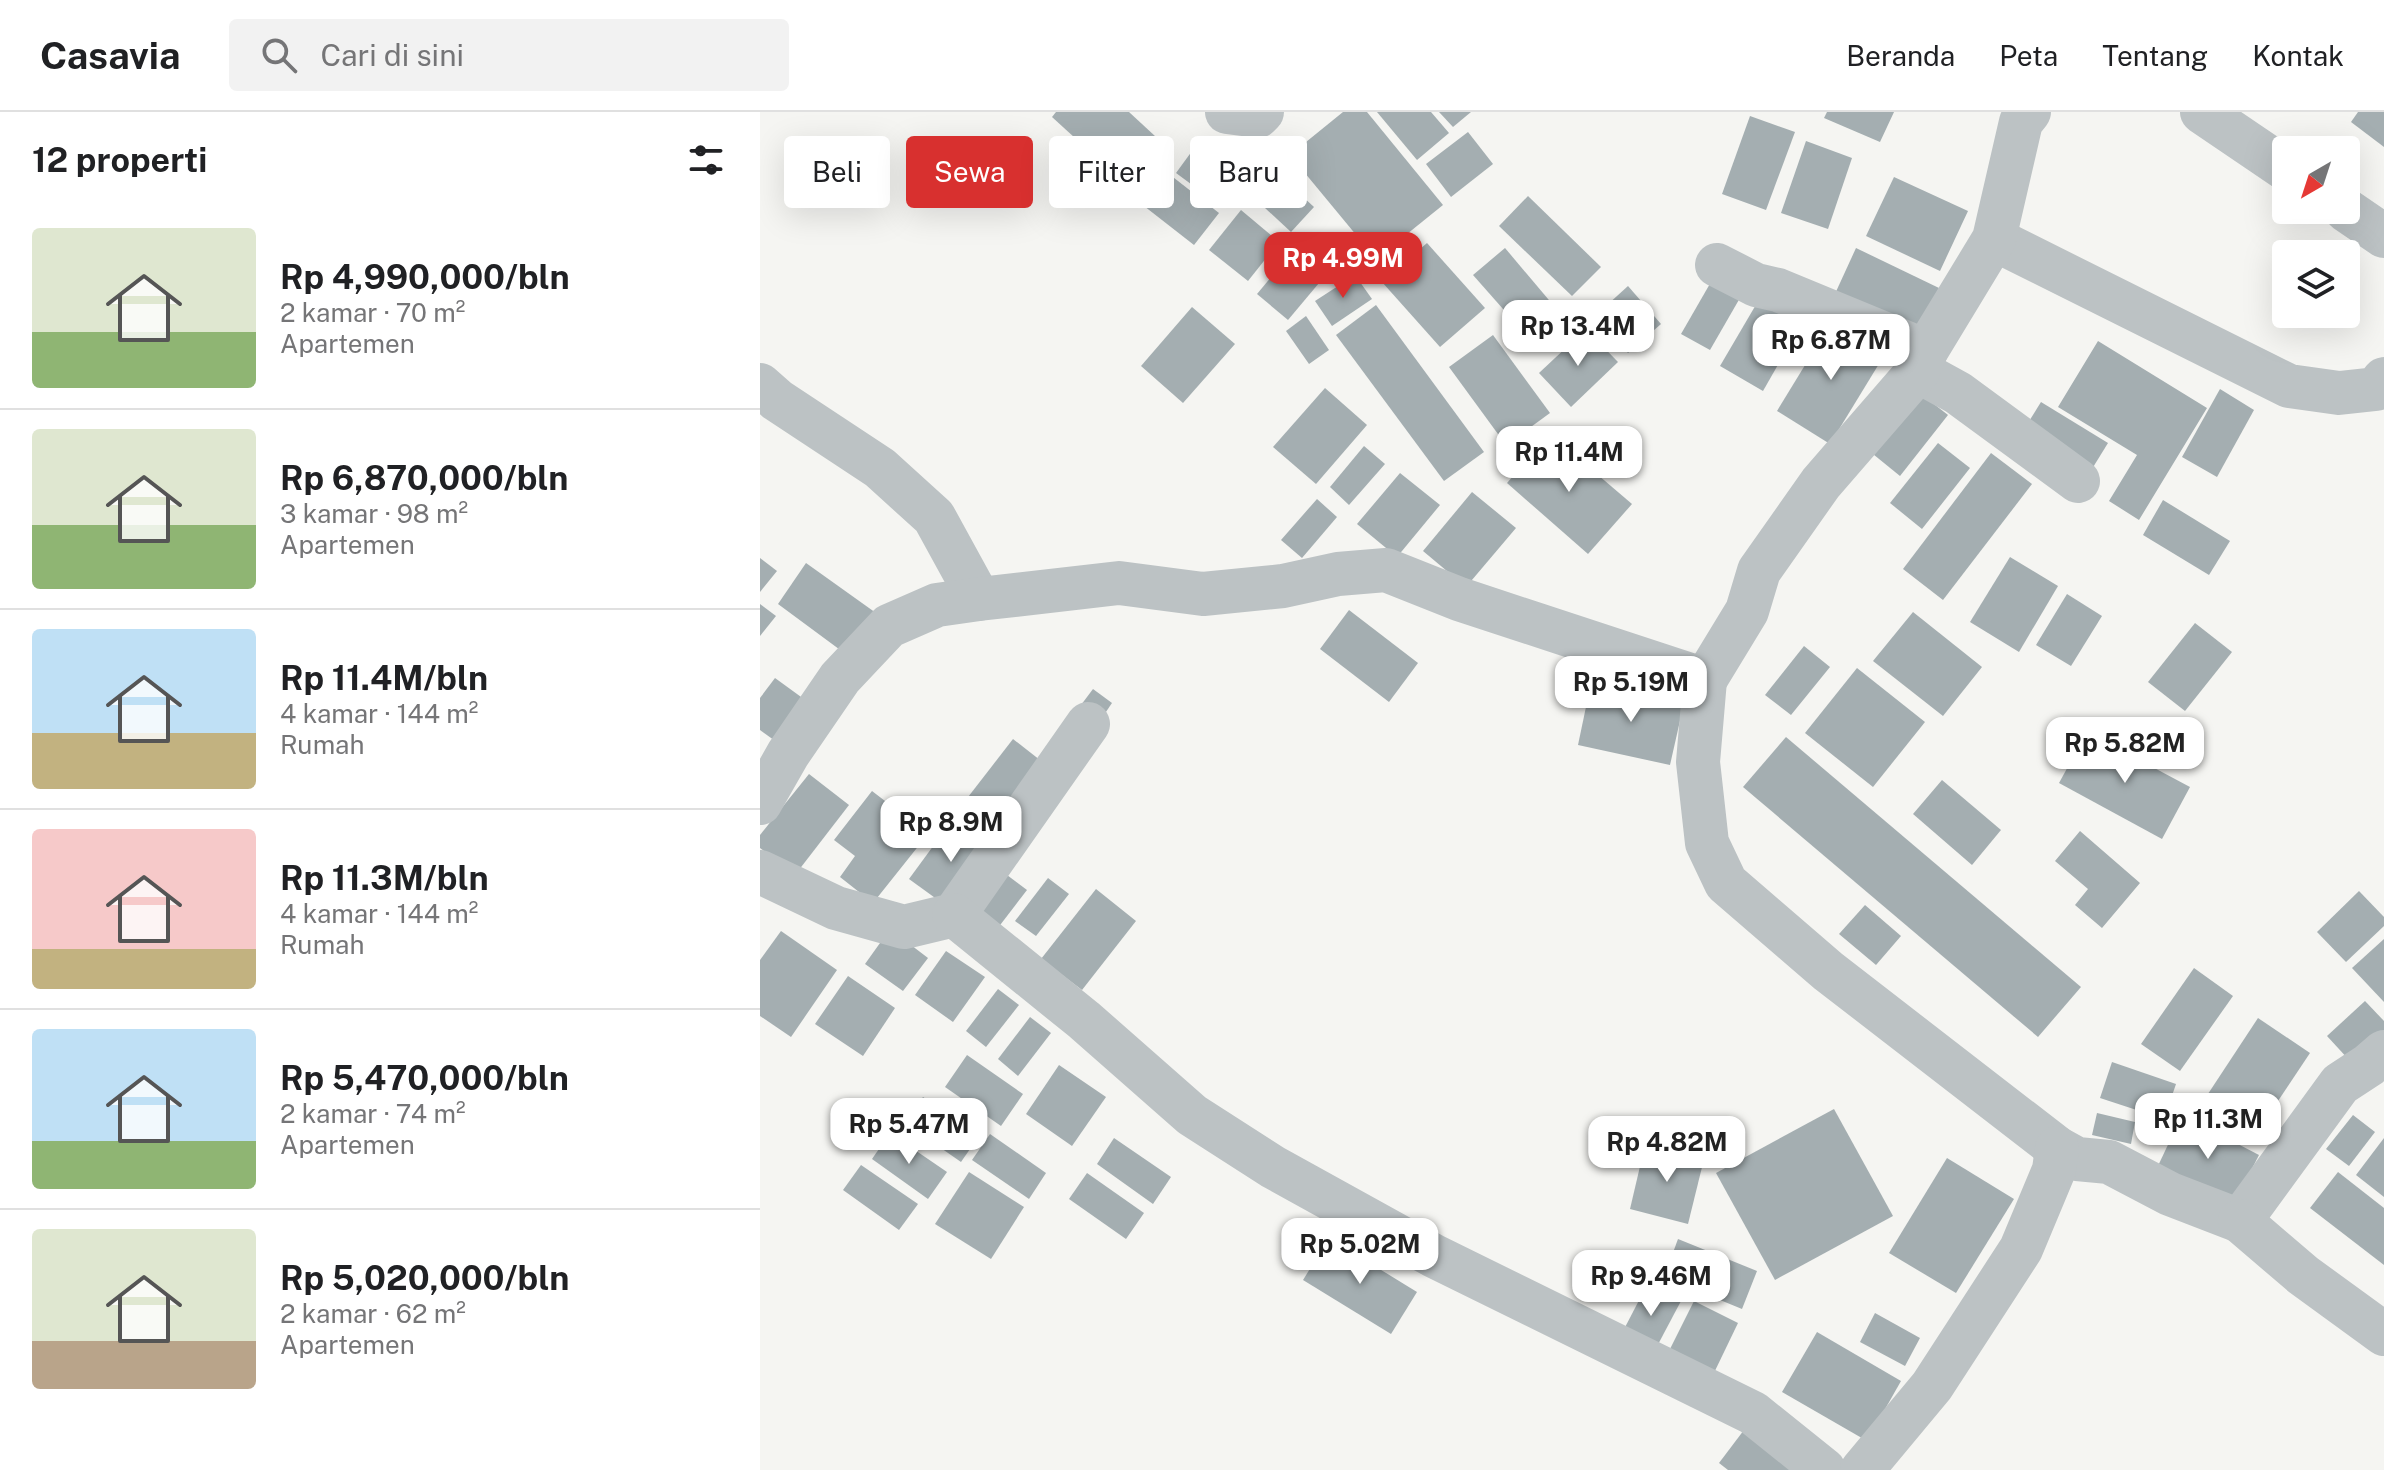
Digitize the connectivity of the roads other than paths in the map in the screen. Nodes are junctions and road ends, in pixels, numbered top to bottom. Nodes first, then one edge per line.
1 (1227, 112) edge
2 (1262, 112) edge
3 (2029, 112) edge
4 (2202, 112) edge
5 (2272, 160) edge
6 (2360, 220) edge
7 (2384, 236) edge
8 (1994, 239) junction
9 (1717, 265) dead end
10 (1922, 361) junction
11 (760, 385) edge
12 (2381, 388) edge
13 (2078, 481) dead end
14 (979, 599) junction
15 (1705, 680) junction
16 (1088, 724) dead end
17 (760, 803) edge
18 (760, 872) edge
19 (954, 915) junction
20 (2384, 1052) edge
21 (2057, 1148) junction
22 (2240, 1221) junction
23 (2384, 1334) edge
24 (1824, 1470) edge
25 (1862, 1470) edge

1 - 2 street
3 - 8 street
4 - 5 street
6 - 7 street
8 - 10 street
8 - 12 street
9 - 10 street
10 - 13 street
10 - 15 street
11 - 14 street
14 - 15 street
14 - 17 street
15 - 21 street
16 - 19 street
18 - 19 street
19 - 24 street
20 - 22 street
21 - 22 street
21 - 25 street
22 - 23 street

